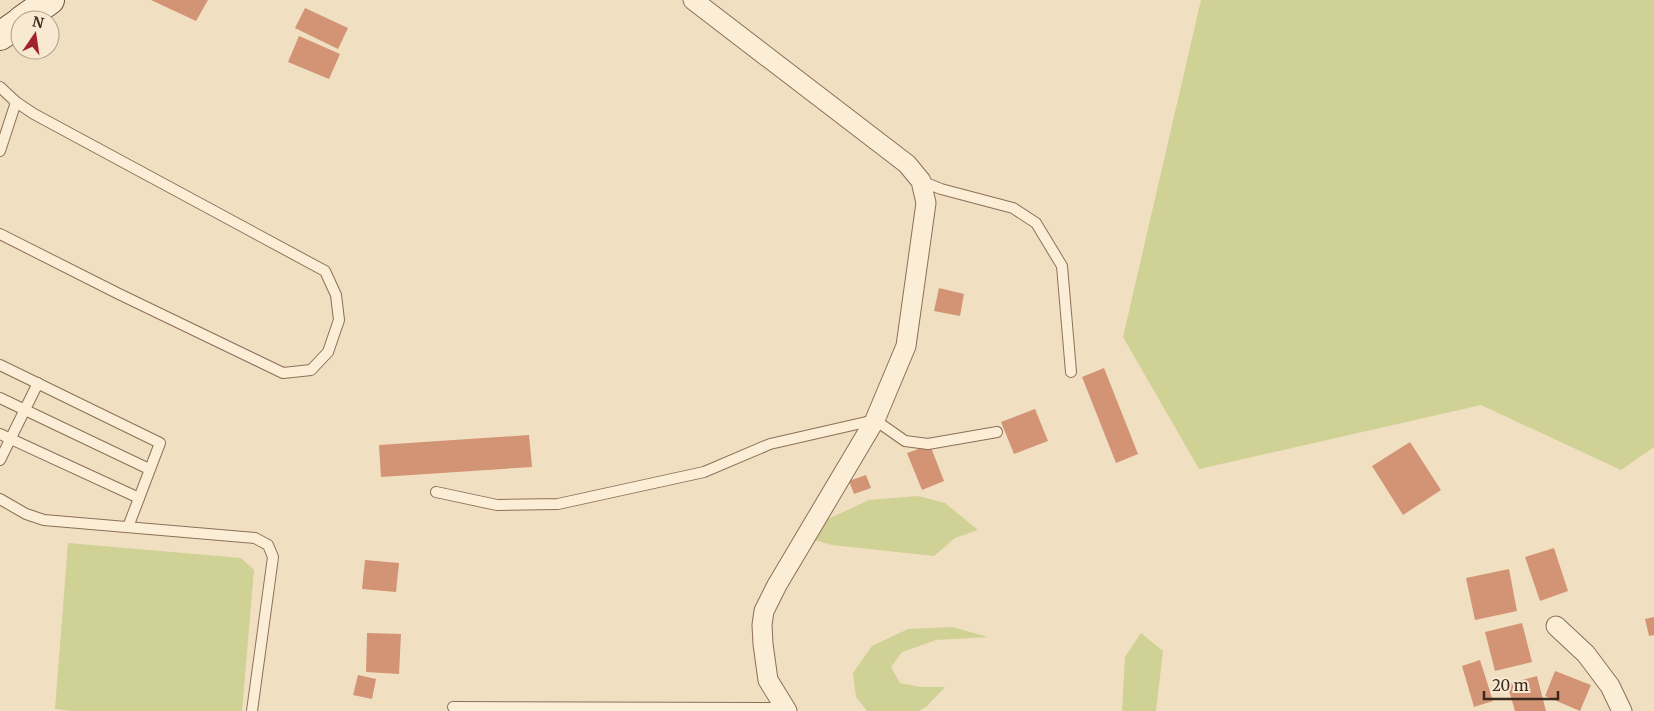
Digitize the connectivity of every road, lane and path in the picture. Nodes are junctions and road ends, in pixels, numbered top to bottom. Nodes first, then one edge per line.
1 (50, 0) edge
2 (693, 0) edge
3 (36, 10) edge
4 (0, 87) edge
5 (16, 102) junction
6 (0, 151) edge
7 (920, 181) junction
8 (0, 234) edge
9 (0, 365) edge
10 (1071, 372) dead end
11 (38, 383) junction
12 (0, 398) edge
13 (25, 410) junction
14 (875, 420) junction
15 (997, 432) dead end
16 (0, 434) edge
17 (10, 439) junction
18 (0, 460) edge
19 (150, 469) junction
20 (436, 492) dead end
21 (0, 498) edge
22 (139, 498) junction
23 (128, 527) junction
24 (1556, 626) dead end
25 (453, 706) dead end
26 (786, 710) edge
27 (252, 711) edge
28 (1622, 711) edge

1 - 3 main road
2 - 7 street
4 - 5 lane
5 - 6 lane
5 - 8 lane
7 - 10 lane
7 - 14 street
9 - 11 lane
11 - 13 lane
11 - 19 lane
12 - 13 lane
13 - 17 lane
13 - 19 lane
14 - 15 lane
14 - 20 lane
14 - 26 street
16 - 17 lane
17 - 18 lane
17 - 22 lane
19 - 22 lane
21 - 23 lane
22 - 23 lane
23 - 27 lane
24 - 28 street
25 - 26 lane

